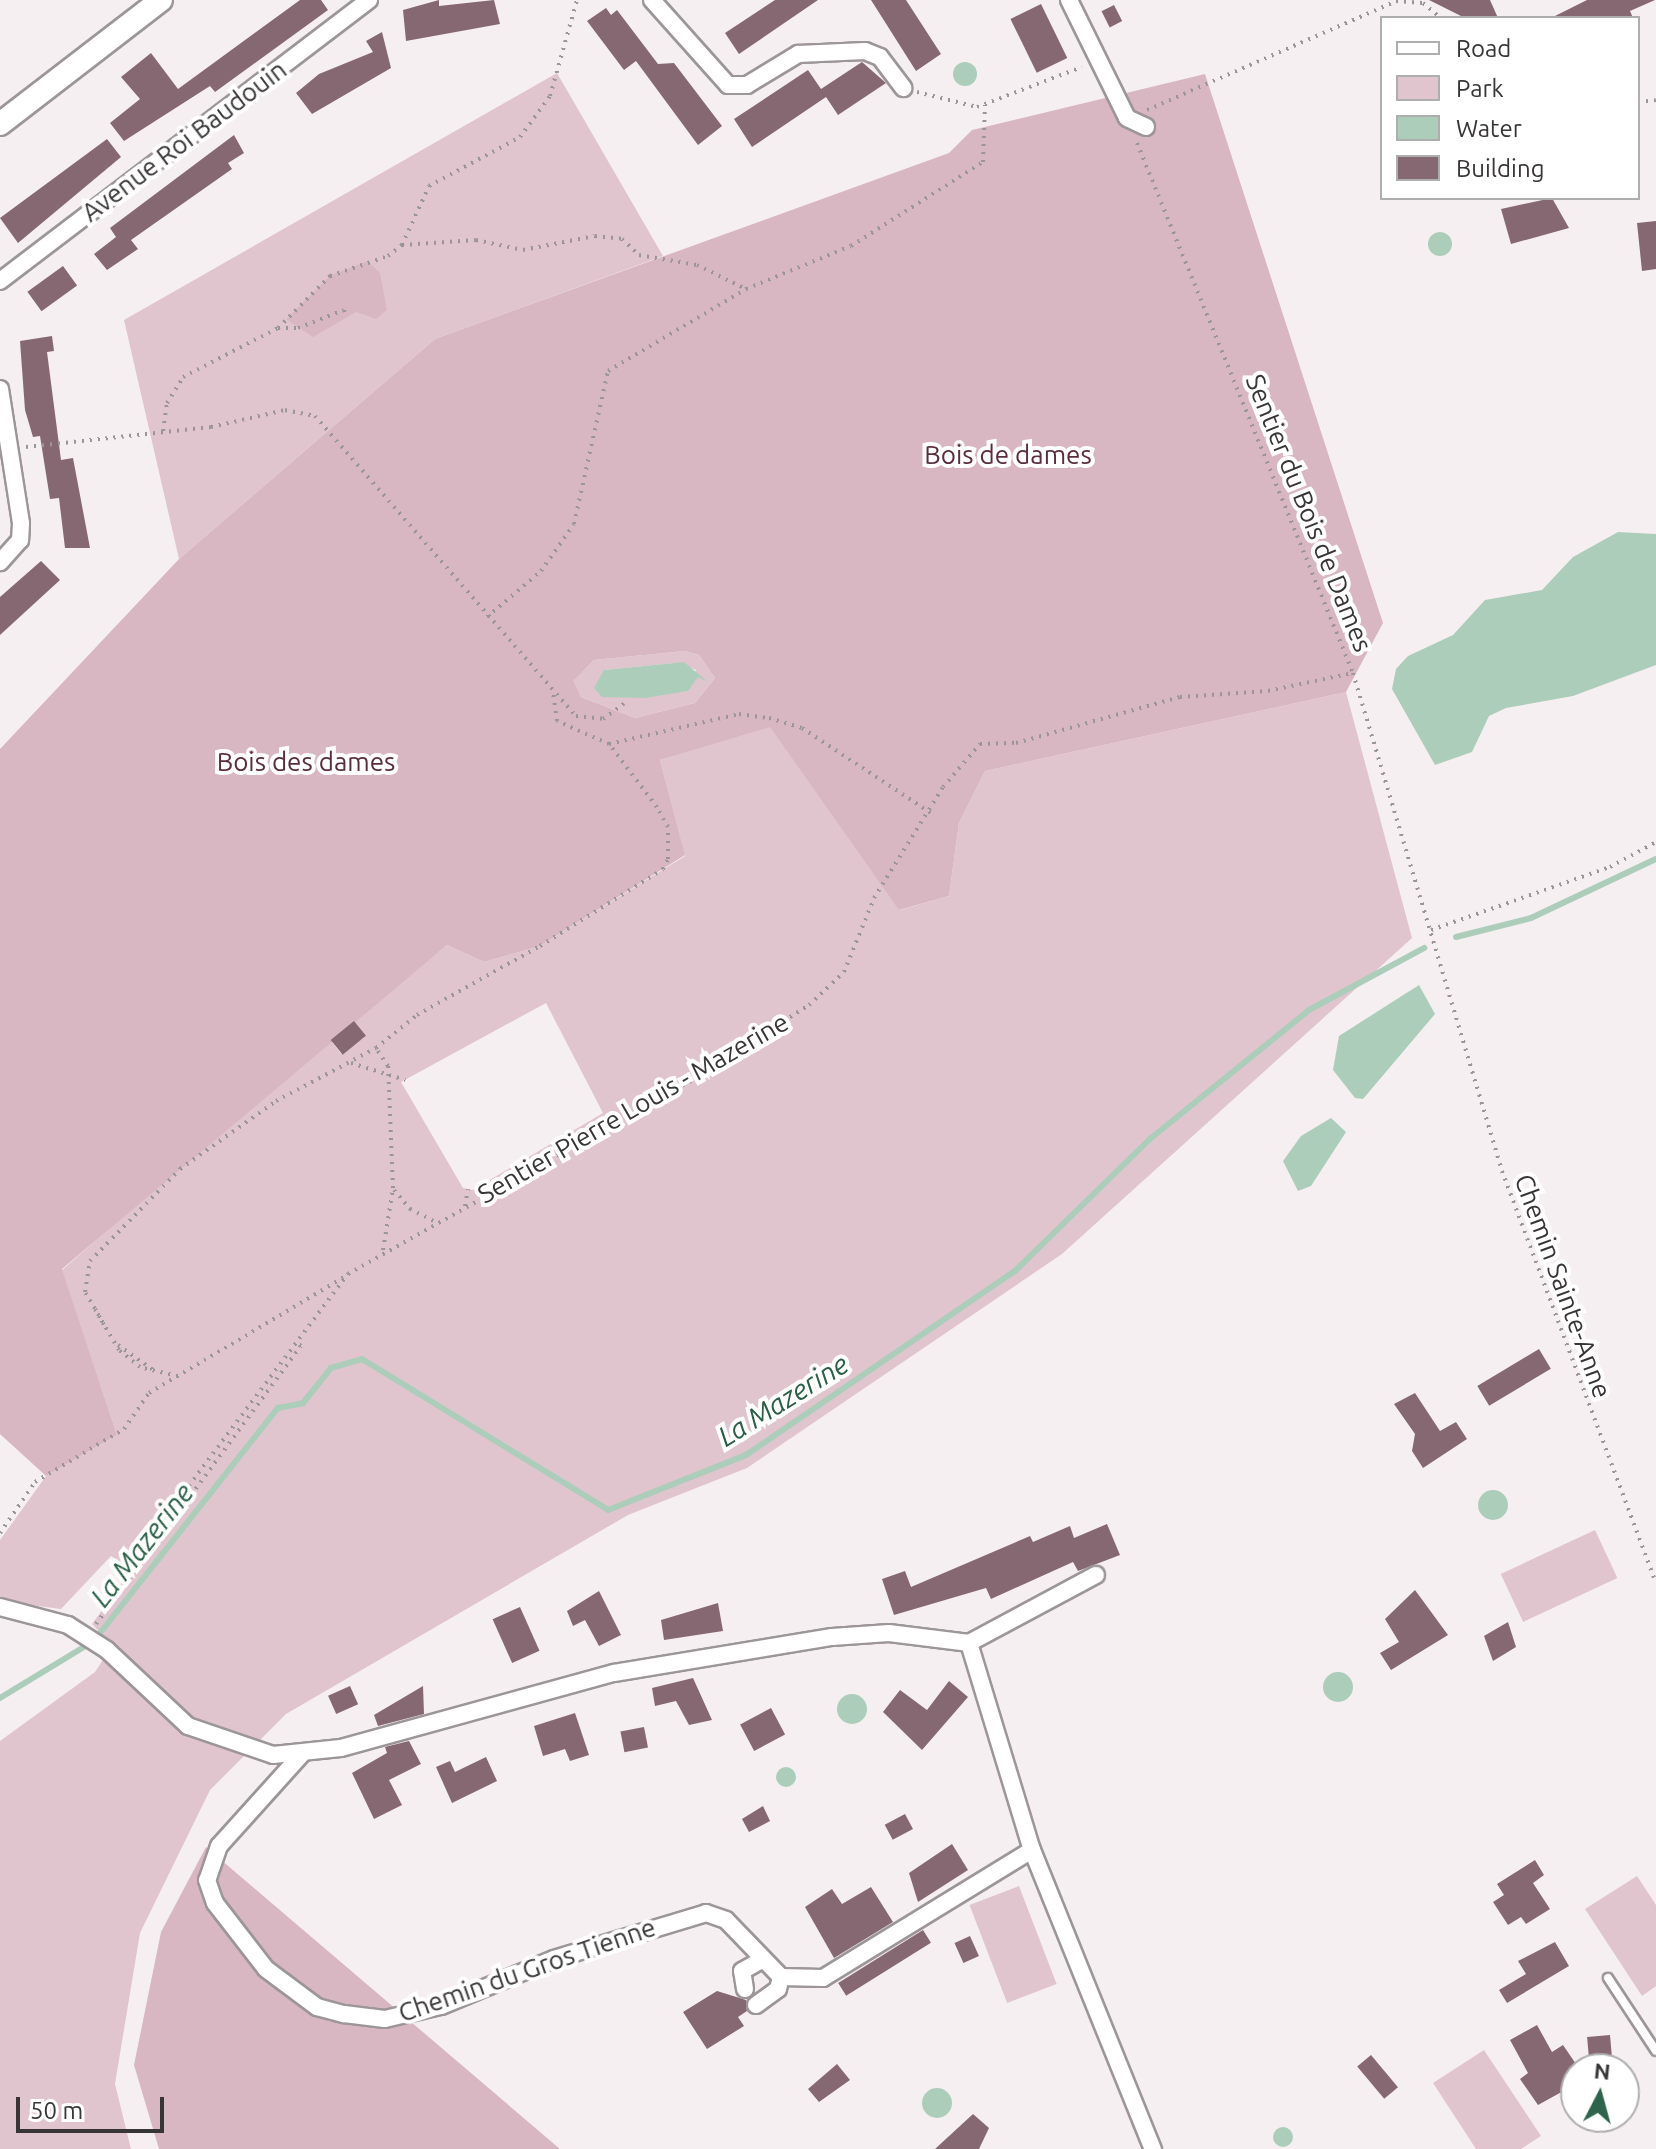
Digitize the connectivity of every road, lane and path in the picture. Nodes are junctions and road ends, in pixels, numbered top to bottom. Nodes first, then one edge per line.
1 (161, 0) edge
2 (369, 0) edge
3 (577, 0) edge
4 (652, 0) edge
5 (1069, 0) edge
6 (1439, 16) edge
7 (1095, 62) junction
8 (903, 88) joint
9 (985, 105) junction
10 (1127, 118) junction
11 (0, 124) edge
12 (1146, 127) dead end
13 (402, 245) junction
14 (0, 281) edge
15 (746, 289) junction
16 (346, 316) dead end
17 (278, 328) junction
18 (0, 389) edge
19 (163, 431) junction
20 (7, 449) junction
21 (0, 562) edge
22 (487, 617) junction
23 (1353, 673) junction
24 (553, 691) junction
25 (624, 704) dead end
26 (609, 744) junction
27 (931, 813) junction
28 (1656, 842) edge
29 (1431, 930) junction
30 (1446, 998) joint
31 (376, 1048) junction
32 (349, 1063) junction
33 (388, 1070) junction
34 (405, 1080) dead end
35 (393, 1188) junction
36 (468, 1189) dead end
37 (465, 1206) junction
38 (435, 1222) junction
39 (383, 1250) junction
40 (348, 1274) junction
41 (295, 1342) junction
42 (178, 1376) junction
43 (0, 1533) edge
44 (137, 1557) junction
45 (113, 1570) dead end
46 (1096, 1575) dead end
47 (1656, 1582) edge
48 (0, 1607) edge
49 (86, 1635) junction
50 (969, 1643) junction
51 (301, 1755) junction
52 (1032, 1850) junction
53 (760, 1961) junction
54 (781, 1977) junction
55 (1608, 1978) dead end
56 (745, 1989) dead end
57 (756, 2005) dead end
58 (1656, 2051) edge
59 (1153, 2149) edge

1 - 11 main road
2 - 14 street, Avenue Roi Baudouin
3 - 13 path
4 - 8 street
5 - 7 street
6 - 10 path
7 - 9 path
7 - 10 street
8 - 9 path
9 - 15 path
10 - 12 street
10 - 23 path, Sentier du Bois de Dames
13 - 15 path
13 - 17 path
15 - 22 path
16 - 17 path
17 - 19 path
18 - 20 street
19 - 20 path
19 - 22 path
20 - 21 street
22 - 24 path
23 - 27 path, Sentier Pierre Louis - Mazerine
23 - 29 path, Sentier du Bois de Dames
24 - 25 path
24 - 26 path
26 - 27 path
26 - 31 path
27 - 37 path, Sentier Pierre Louis - Mazerine
28 - 29 path
29 - 30 path, Sentier du Bois de Dames
30 - 47 path, Chemin Sainte-Anne
31 - 32 path
31 - 33 path
32 - 33 path
32 - 42 path
33 - 34 path
33 - 35 path
35 - 38 path
35 - 39 path
36 - 37 path
37 - 38 path, Sentier Pierre Louis - Mazerine
38 - 39 path, Sentier Pierre Louis - Mazerine
39 - 40 path, Sentier Pierre Louis - Mazerine
40 - 41 path, Sentier Pierre Louis - Mazerine
40 - 42 path
41 - 44 path, Sentier Pierre Louis - Mazerine
41 - 44 path
42 - 43 path
44 - 45 path, Sentier Pierre Louis - Mazerine
44 - 49 path
46 - 50 street
48 - 49 street
49 - 51 street
50 - 51 street
50 - 52 street
51 - 53 street, Chemin du Gros Tienne
52 - 54 street
52 - 59 street
53 - 54 street, Chemin du Gros Tienne
53 - 56 street
54 - 57 street
55 - 58 lane

